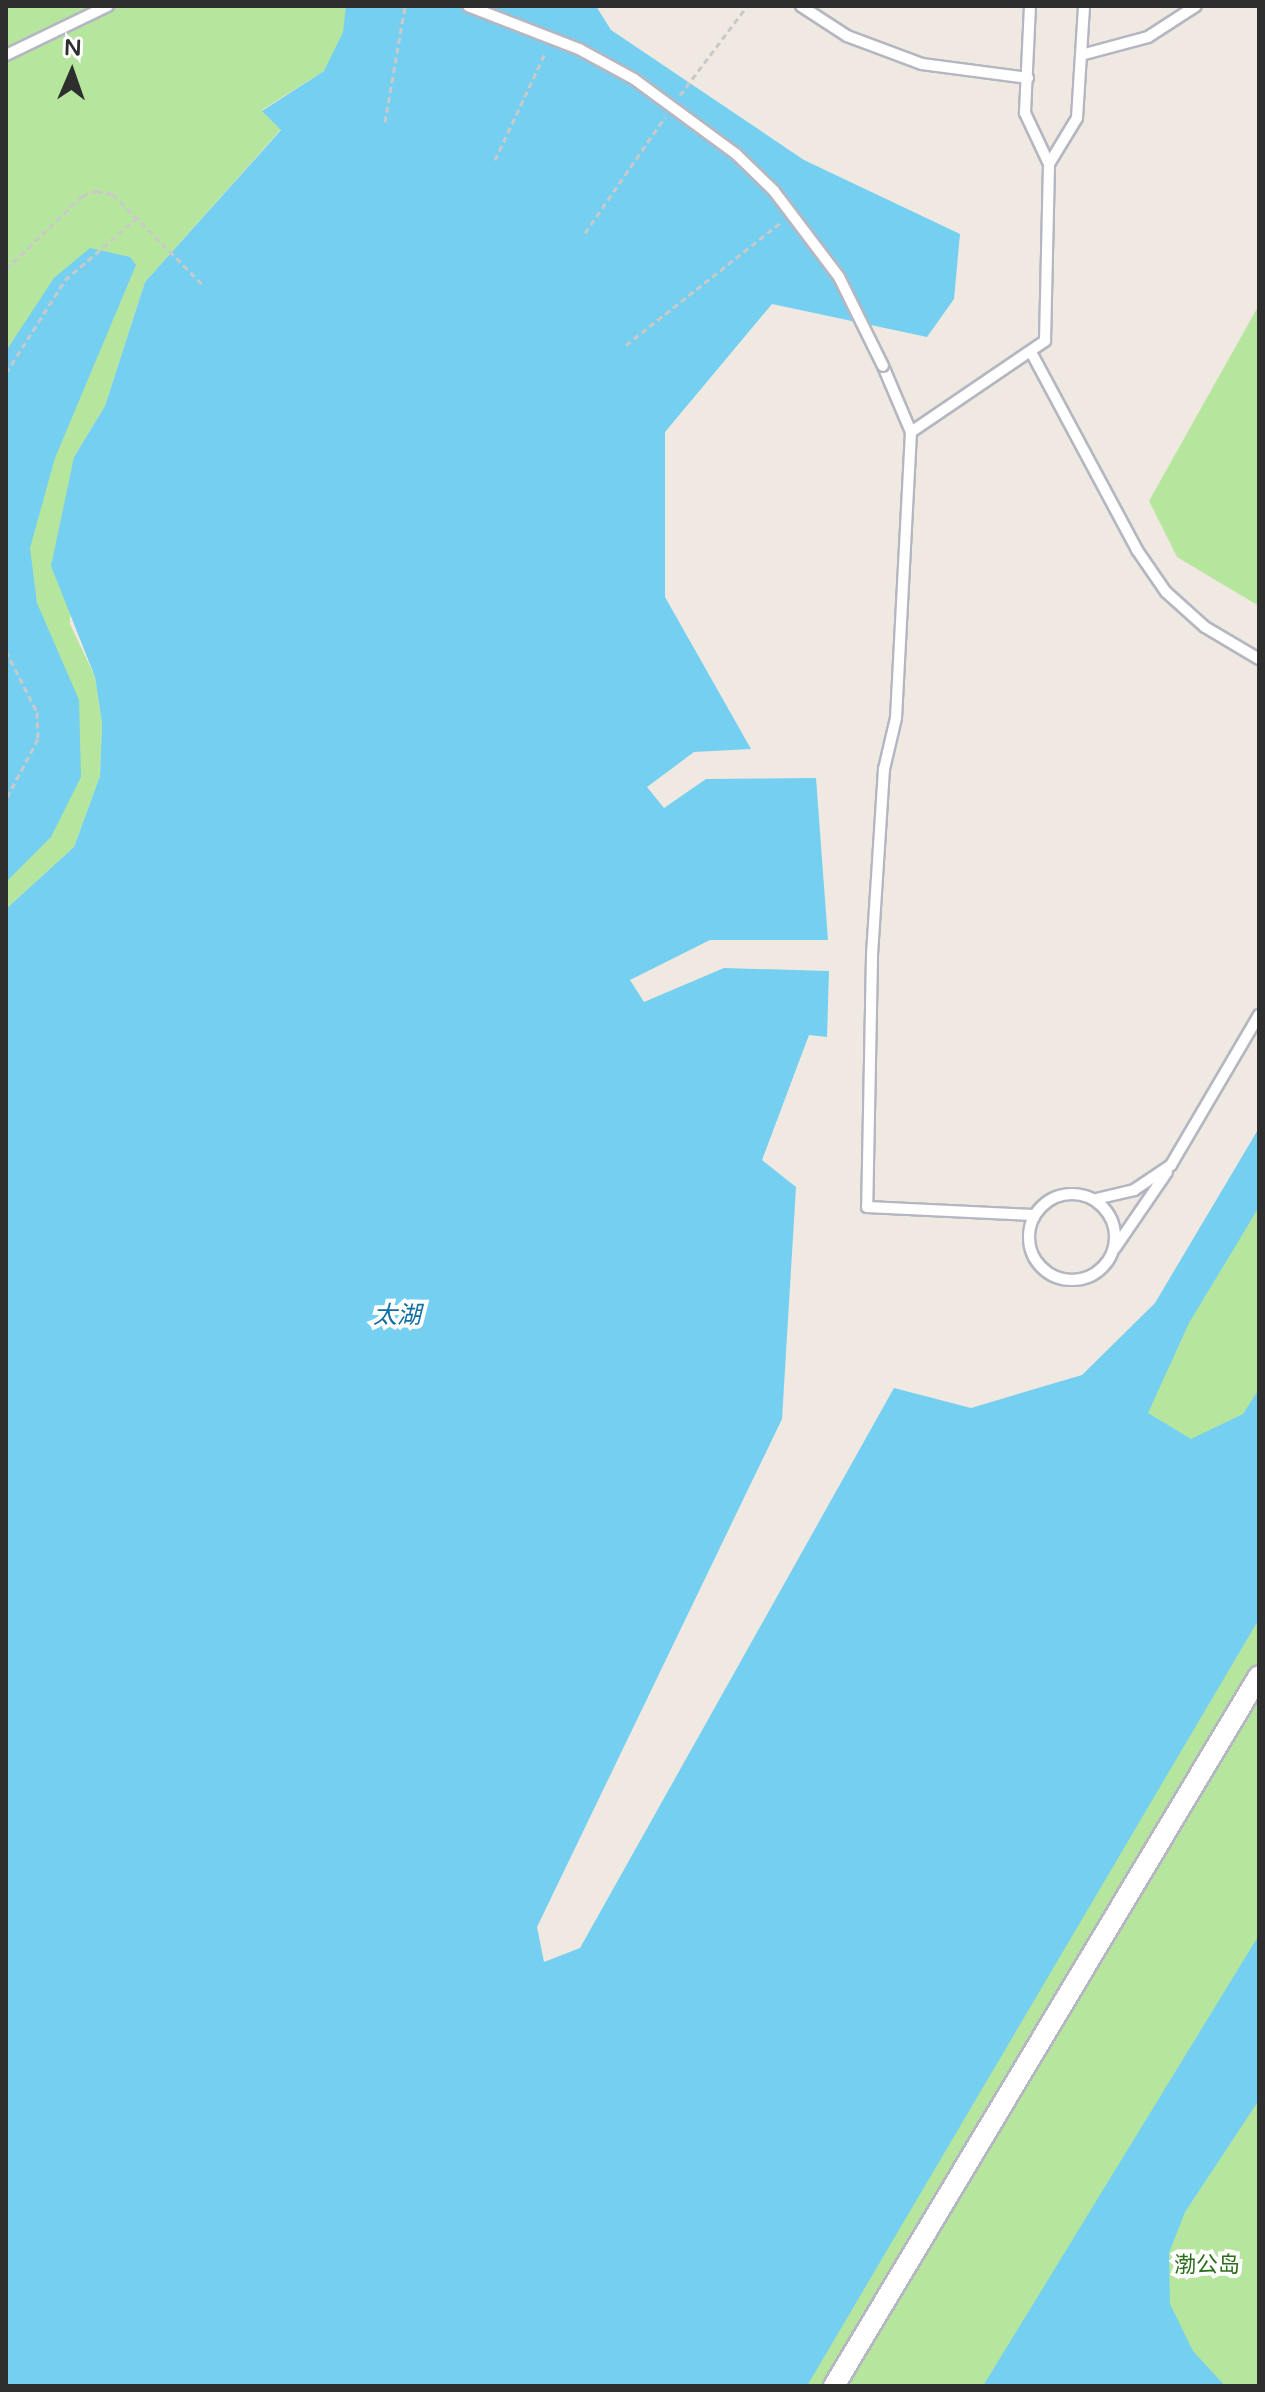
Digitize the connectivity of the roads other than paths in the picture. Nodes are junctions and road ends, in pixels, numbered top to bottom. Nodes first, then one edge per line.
1 (108, 6) edge
2 (468, 6) edge
3 (801, 6) edge
4 (1030, 6) edge
5 (1084, 6) edge
6 (1196, 6) edge
7 (6, 55) edge
8 (1081, 55) junction
9 (1028, 78) junction
10 (1049, 164) junction
11 (1031, 352) junction
12 (911, 432) junction
13 (1259, 659) edge
14 (1259, 1015) edge
15 (1171, 1165) junction
16 (1096, 1199) junction
17 (1033, 1215) junction
18 (1114, 1250) junction
19 (1259, 1676) edge
20 (834, 2386) edge

1 - 7 lane
2 - 12 lane, bridge
3 - 9 lane
4 - 9 lane
5 - 8 lane
6 - 8 lane
8 - 10 lane
9 - 10 lane
10 - 11 lane
11 - 12 lane
11 - 13 lane
12 - 17 lane
14 - 15 lane
15 - 16 lane
15 - 18 lane
16 - 17 lane
16 - 18 lane
17 - 18 lane
19 - 20 street

